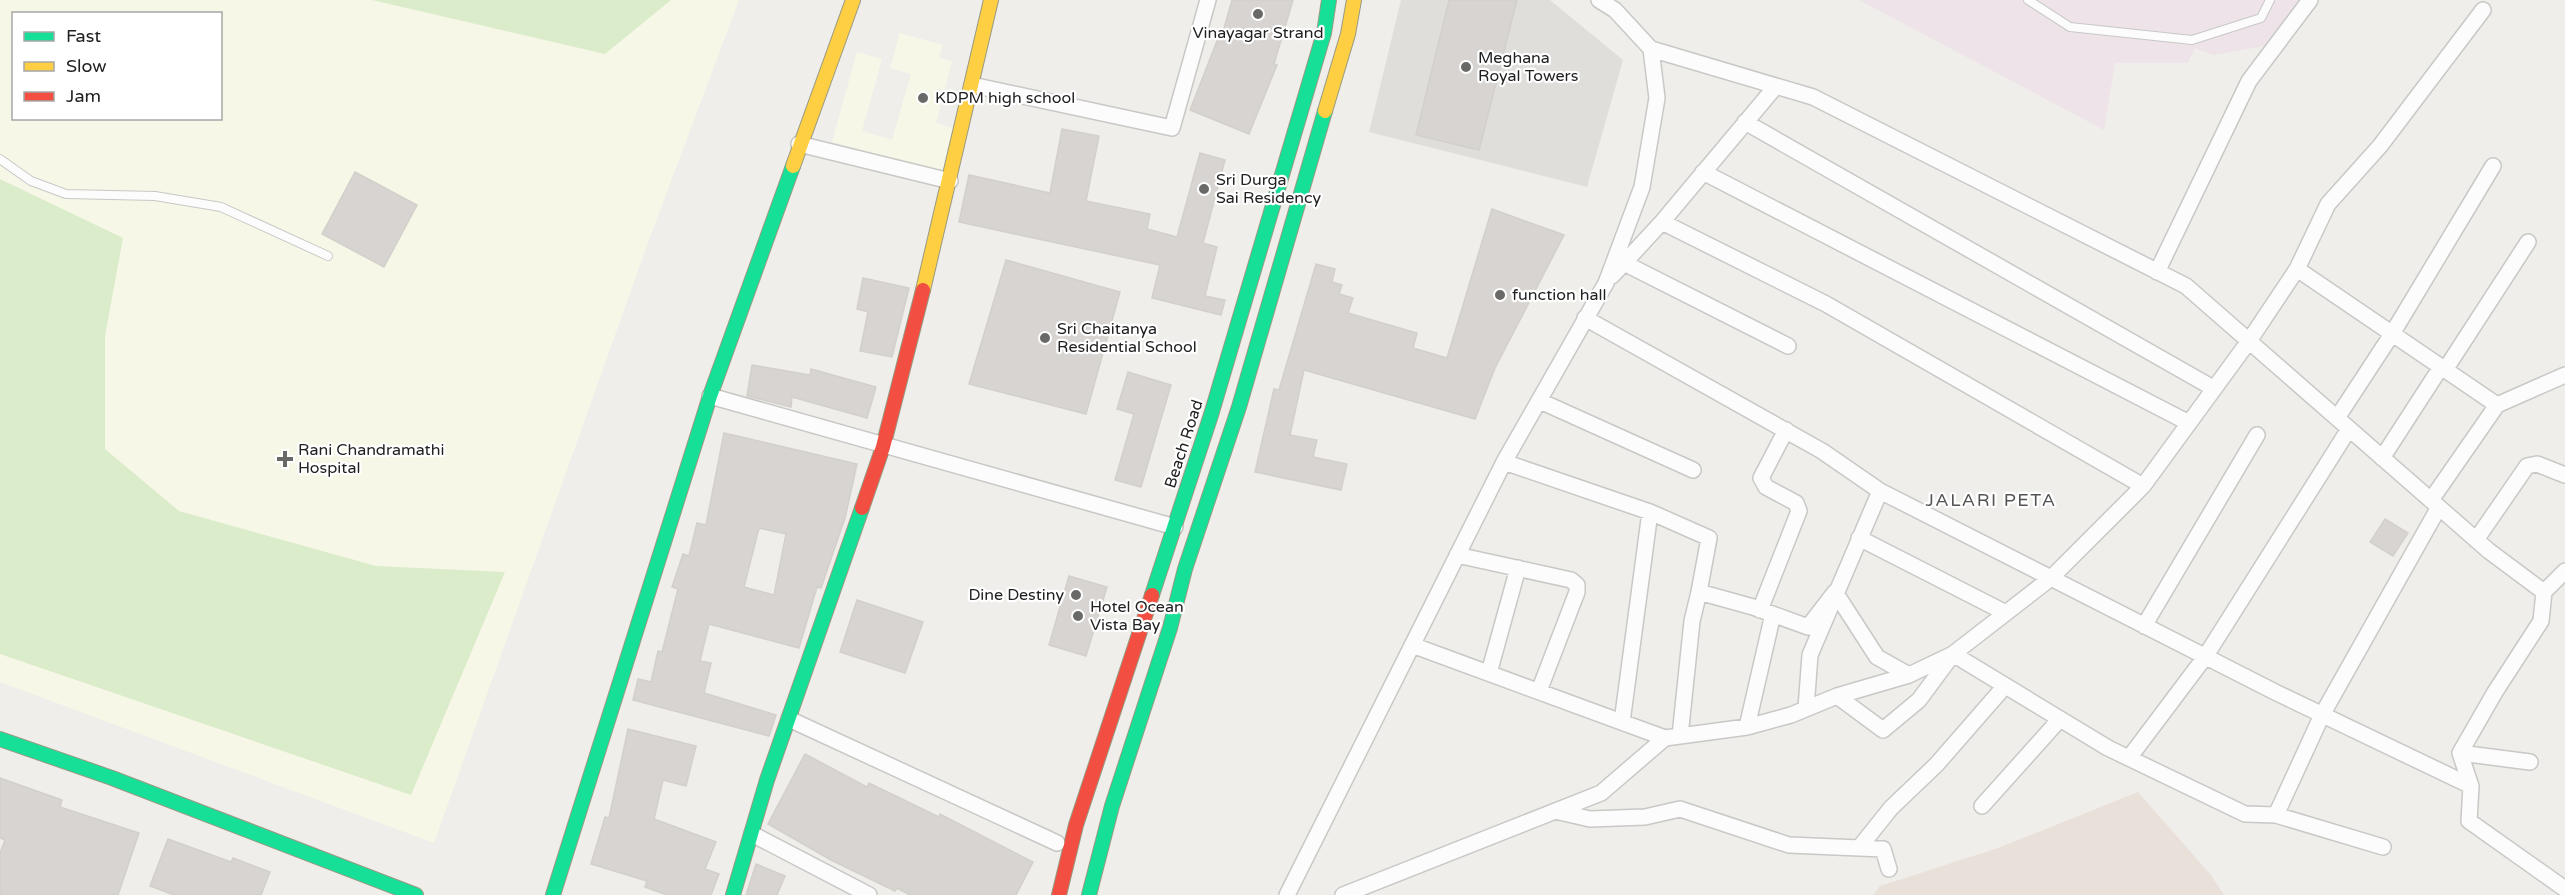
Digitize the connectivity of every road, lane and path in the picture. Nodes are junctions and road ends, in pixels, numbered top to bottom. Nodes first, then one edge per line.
1 (853, 0) edge
2 (992, 0) edge
3 (1208, 0) edge
4 (1329, 0) edge
5 (1353, 0) edge
6 (1599, 0) edge
7 (2028, 0) edge
8 (2270, 0) edge
9 (2310, 0) edge
10 (1620, 5) edge
11 (2483, 10) dead end
12 (1651, 49) junction
13 (972, 84) junction
14 (1776, 86) junction
15 (1744, 122) junction
16 (799, 144) junction
17 (0, 159) edge
18 (2493, 166) dead end
19 (1703, 172) junction
20 (950, 181) junction
21 (1662, 222) junction
22 (2528, 242) dead end
23 (327, 256) dead end
24 (1624, 263) junction
25 (2297, 269) junction
26 (2157, 272) junction
27 (1606, 283) junction
28 (1585, 318) junction
29 (2392, 334) junction
30 (2248, 341) junction
31 (1788, 346) dead end
32 (2443, 368) junction
33 (2565, 375) edge
34 (2213, 388) junction
35 (710, 396) junction
36 (1540, 401) junction
37 (2497, 405) junction
38 (2337, 418) junction
39 (2189, 423) junction
40 (2349, 429) junction
41 (1786, 430) junction
42 (2257, 435) dead end
43 (883, 447) junction
44 (2382, 458) junction
45 (1504, 462) junction
46 (1693, 470) dead end
47 (2565, 475) edge
48 (2144, 486) junction
49 (1880, 491) junction
50 (2435, 504) junction
51 (1650, 512) junction
52 (1174, 527) junction
53 (1859, 537) junction
54 (2476, 540) junction
55 (1457, 555) junction
56 (1518, 568) junction
57 (2565, 571) edge
58 (2051, 578) junction
59 (1699, 592) junction
60 (1835, 592) junction
61 (2544, 592) junction
62 (1766, 612) junction
63 (2006, 613) junction
64 (2144, 626) junction
65 (1412, 645) junction
66 (1953, 654) junction
67 (2205, 657) junction
68 (1489, 673) junction
69 (1909, 675) junction
70 (2005, 686) junction
71 (1539, 692) junction
72 (1837, 696) junction
73 (1806, 708) junction
74 (2322, 715) junction
75 (789, 719) junction
76 (2060, 719) junction
77 (1622, 722) junction
78 (1747, 727) junction
79 (1673, 737) junction
80 (0, 739) edge
81 (2460, 753) junction
82 (2128, 758) junction
83 (2530, 762) dead end
84 (2471, 786) junction
85 (1982, 806) dead end
86 (1554, 810) junction
87 (2276, 815) junction
88 (752, 834) junction
89 (1057, 843) dead end
90 (2383, 847) dead end
91 (1859, 848) junction
92 (1889, 869) dead end
93 (2565, 889) edge
94 (416, 895) edge
95 (553, 895) edge
96 (733, 895) edge
97 (869, 895) edge
98 (1059, 895) edge
99 (1089, 895) edge
100 (1287, 895) edge
101 (1342, 895) edge

1 - 16 street
2 - 13 street
3 - 13 street
4 - 52 street, Beach Road
5 - 99 street
6 - 10 street
7 - 8 lane
9 - 26 street
10 - 12 street
11 - 25 street
12 - 14 street
12 - 27 street
13 - 20 street
14 - 15 street
14 - 26 street
15 - 19 street
15 - 34 street
16 - 20 street
16 - 35 street
17 - 23 lane
18 - 29 street
19 - 21 street
19 - 39 street
20 - 43 street
21 - 24 street
21 - 48 street
22 - 32 street
24 - 27 street
24 - 31 street
25 - 29 street
25 - 30 street
26 - 30 street
27 - 28 street
28 - 36 street
28 - 41 street
29 - 32 street
29 - 38 street
30 - 34 street
30 - 38 street
32 - 37 street
32 - 44 street
33 - 37 street
34 - 39 street
35 - 43 street
35 - 95 street
36 - 45 street
36 - 46 street
37 - 50 street
38 - 40 street
39 - 48 street
40 - 44 street
40 - 67 street
41 - 49 street
41 - 62 street
42 - 64 street
43 - 52 street
43 - 75 street
44 - 50 street
45 - 51 street
45 - 55 street
47 - 54 street
48 - 58 street
49 - 53 street
49 - 58 street
50 - 54 street
50 - 74 street
51 - 59 street
51 - 77 street
52 - 98 street, Beach Road
53 - 60 street
53 - 63 street
54 - 61 street
55 - 56 street
55 - 65 street
56 - 68 street
56 - 71 street
57 - 61 street
58 - 63 street
58 - 64 street
59 - 62 street
59 - 79 street
60 - 62 street
60 - 69 street
60 - 73 street
61 - 81 street
62 - 78 street
63 - 66 street
64 - 67 street
65 - 68 street
65 - 100 street
66 - 69 street
66 - 70 street
66 - 72 street
67 - 74 street
67 - 82 street
68 - 71 street
69 - 72 street
70 - 76 street
70 - 91 street
71 - 77 street
72 - 73 street
73 - 78 street
74 - 84 street
74 - 87 street
75 - 88 street
75 - 89 street
76 - 82 street
76 - 85 street
77 - 79 street
78 - 79 street
79 - 86 street
80 - 94 street
81 - 83 street
81 - 84 street
82 - 87 street
84 - 93 street
86 - 91 street
86 - 101 street
87 - 90 street
88 - 96 street
88 - 97 street
91 - 92 street

